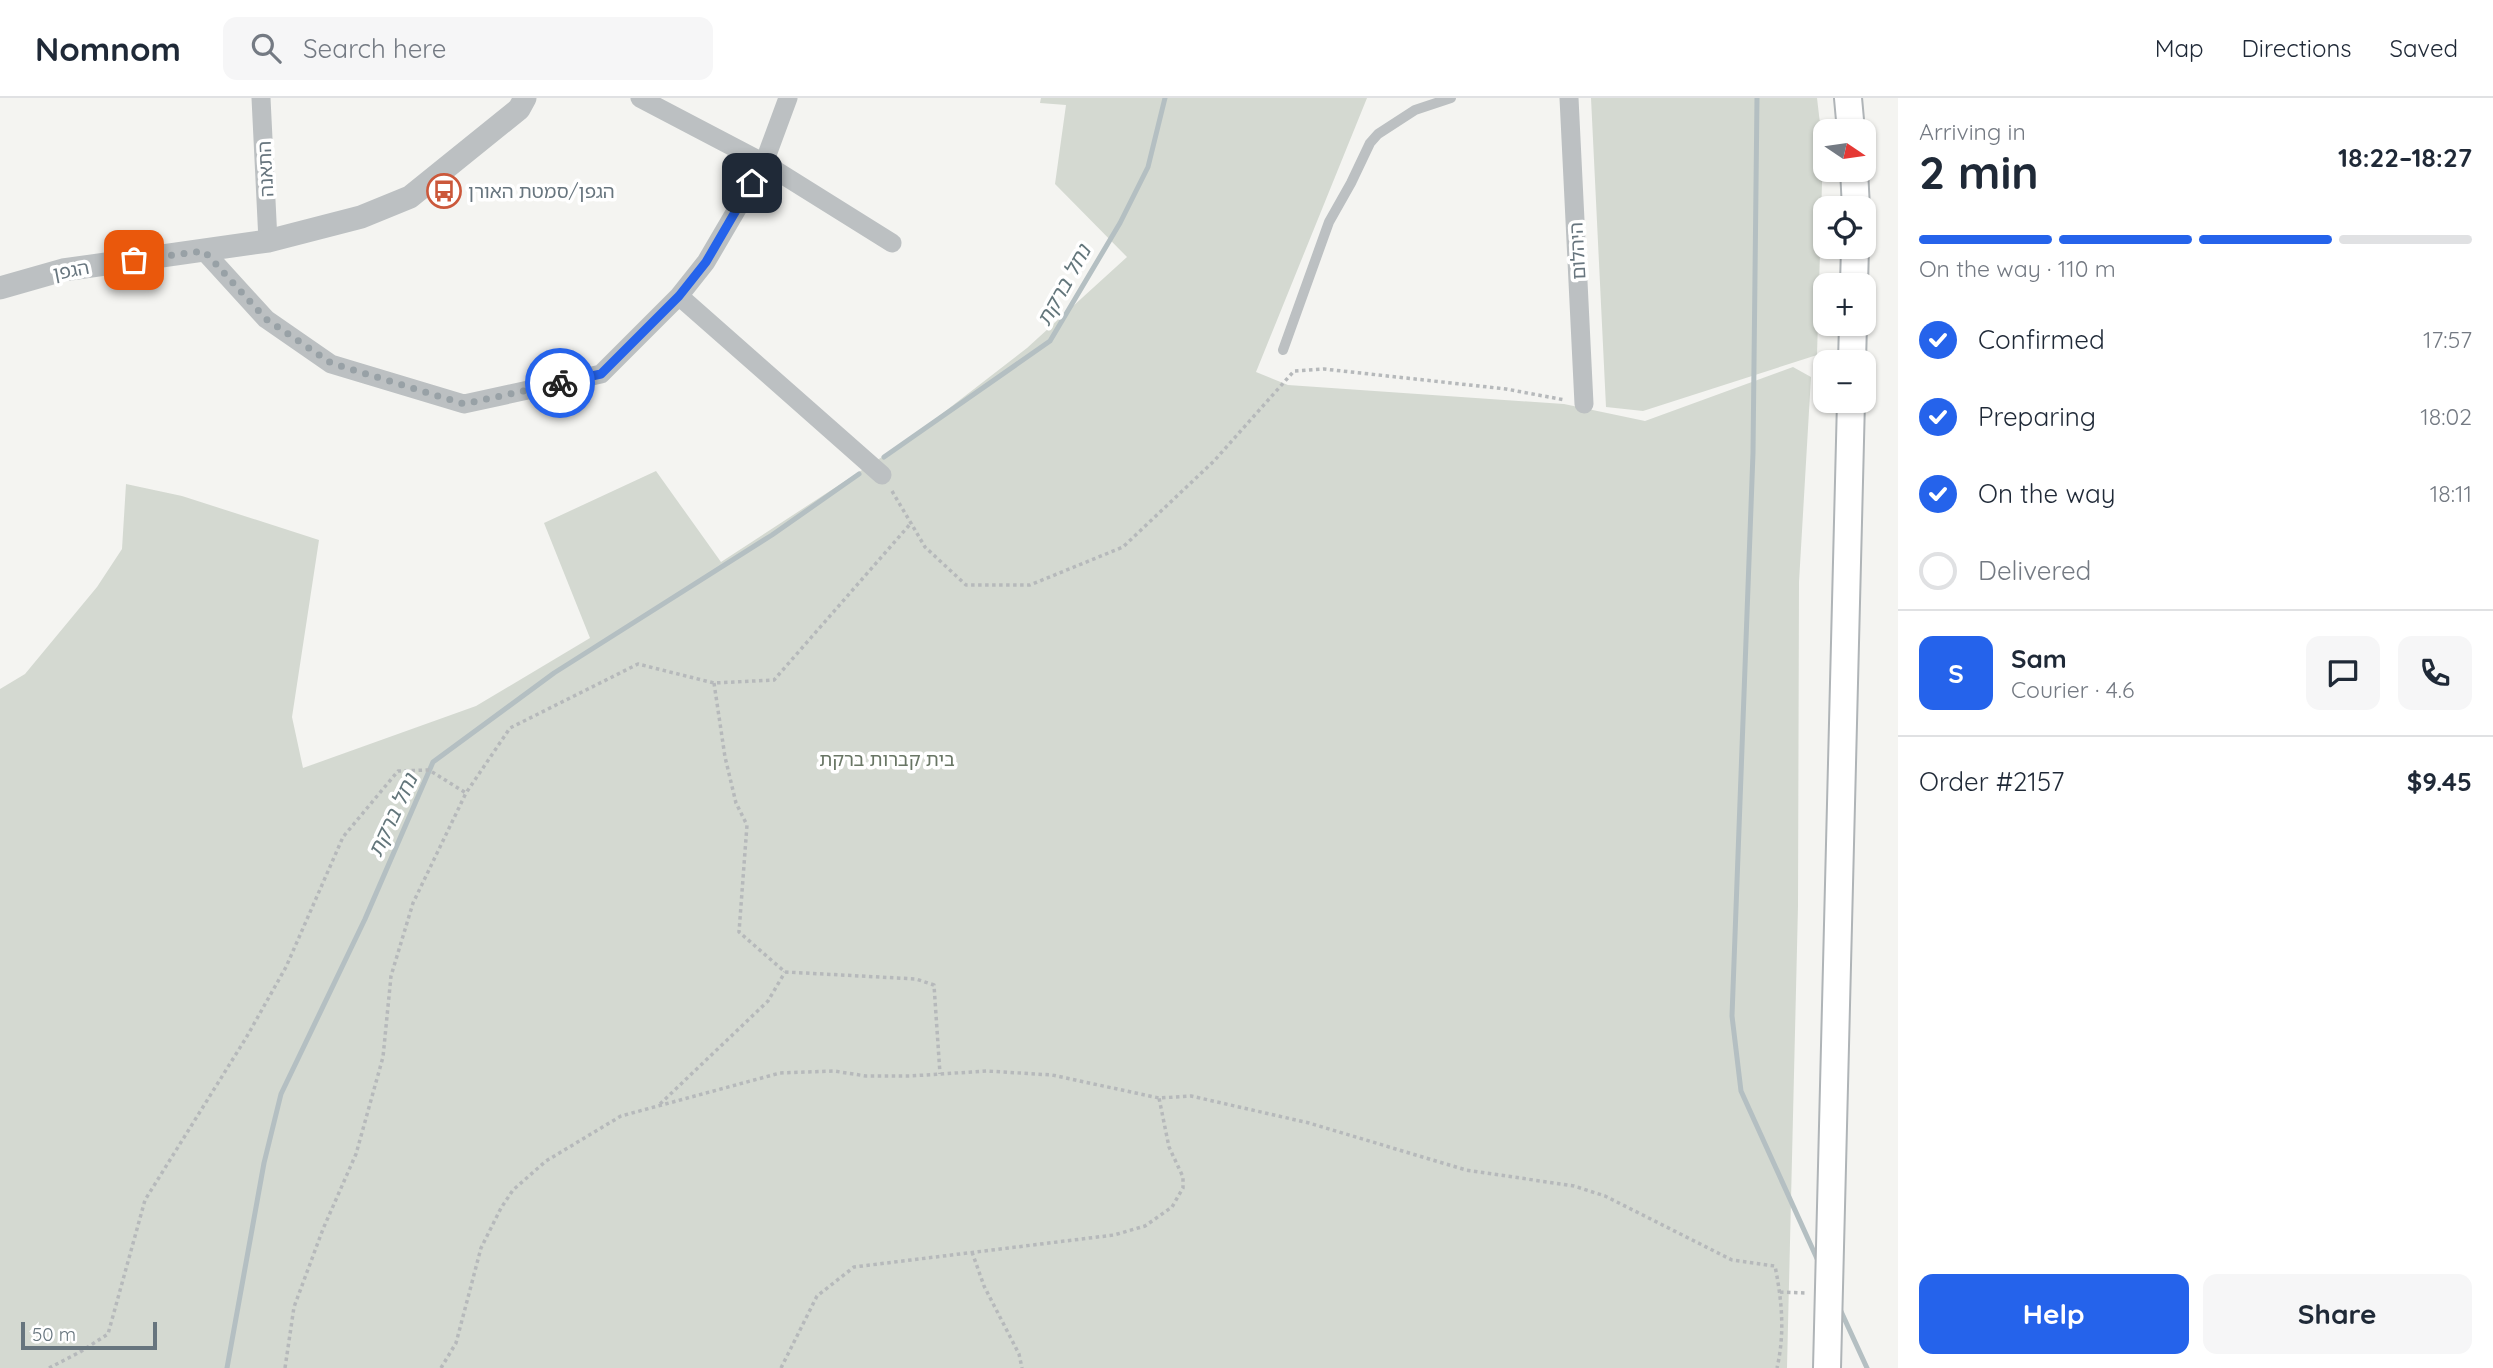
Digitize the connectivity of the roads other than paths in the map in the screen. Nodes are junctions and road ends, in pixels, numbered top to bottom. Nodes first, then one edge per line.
1 (261, 98) edge
2 (525, 98) edge
3 (640, 98) edge
4 (788, 98) edge
5 (1451, 98) edge
6 (1569, 98) edge
7 (1848, 98) edge
8 (1850, 119) edge
9 (764, 163) junction
10 (268, 241) junction
11 (891, 243) dead end
12 (204, 251) junction
13 (0, 288) edge
14 (679, 296) junction
15 (1283, 349) dead end
16 (1584, 404) road end
17 (1851, 413) edge
18 (882, 475) road end
19 (1827, 1368) edge

1 - 10 street, התאנה
2 - 10 street, הגפן
3 - 9 street
4 - 9 street
5 - 15 lane
6 - 16 street, היהלום
7 - 8 main road
9 - 11 street
9 - 14 street
10 - 12 street, הגפן
12 - 13 street, הגפן
12 - 14 street
14 - 18 street
17 - 19 main road

